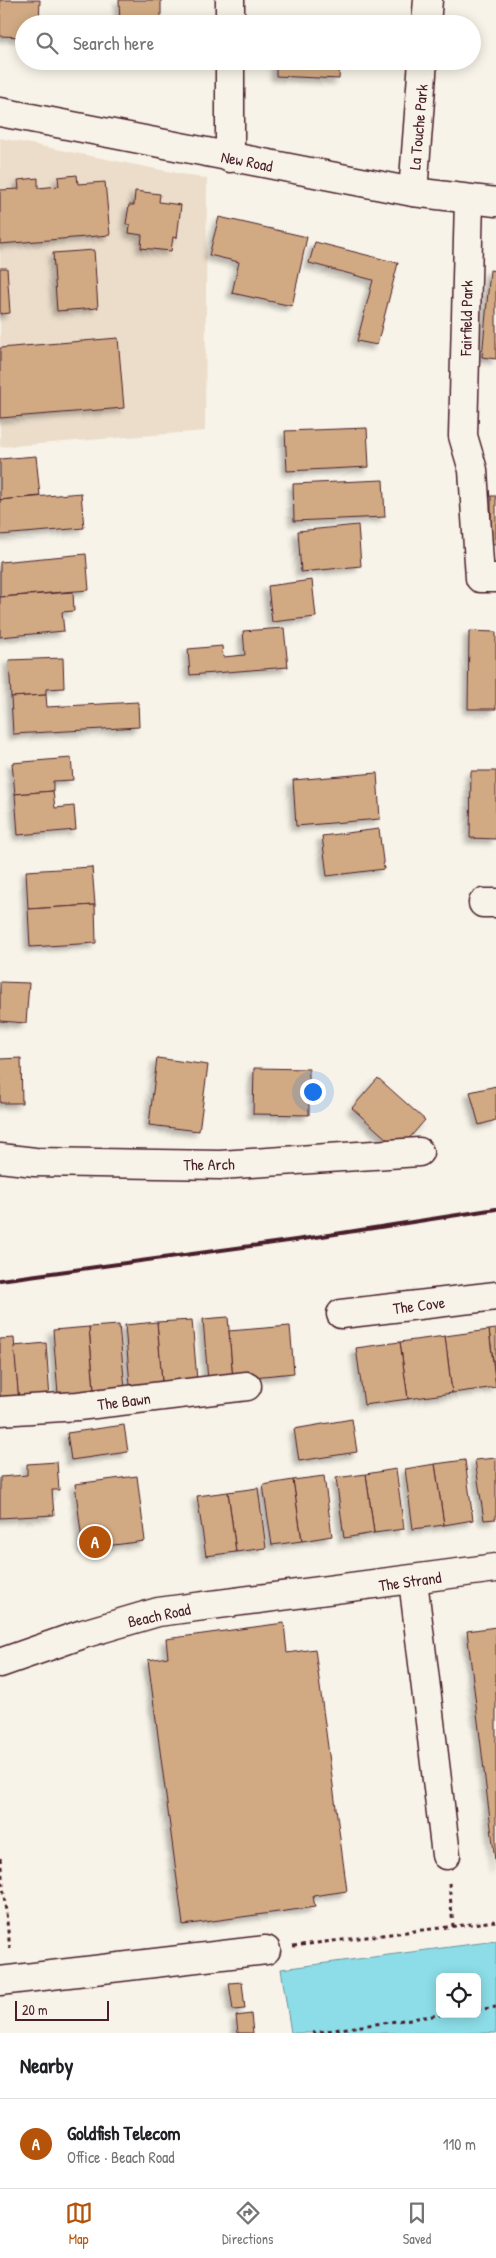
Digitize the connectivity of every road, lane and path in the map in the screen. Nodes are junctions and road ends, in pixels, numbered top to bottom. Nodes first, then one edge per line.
1 (230, 0) edge
2 (428, 0) edge
3 (230, 15) edge
4 (427, 15) edge
5 (230, 70) edge
6 (422, 70) edge
7 (0, 112) edge
8 (230, 158) junction
9 (413, 192) junction
10 (469, 200) junction
11 (496, 202) edge
12 (496, 578) edge
13 (419, 1152) dead end
14 (0, 1158) edge
15 (496, 1296) edge
16 (341, 1314) dead end
17 (247, 1386) dead end
18 (0, 1411) edge
19 (496, 1568) edge
20 (413, 1580) junction
21 (323, 1592) joint
22 (0, 1662) edge
23 (446, 1855) joint
24 (0, 1858) edge
25 (496, 1920) edge
26 (453, 1926) junction
27 (266, 1950) joint
28 (7, 1980) edge
29 (496, 2007) edge
30 (481, 2009) edge
31 (436, 2015) edge
32 (312, 2033) edge

1 - 3 street
2 - 4 street
5 - 8 street
6 - 9 street, La Touche Park
7 - 8 street, New Road
8 - 9 street, New Road
9 - 10 street, New Road
10 - 11 street, New Road
10 - 12 street, Fairfield Park
13 - 14 street, The Arch
15 - 16 street, The Cove
17 - 18 street, The Bawn
19 - 20 street, The Strand
20 - 21 street, The Strand
20 - 23 street
21 - 22 street, Beach Road
23 - 26 path
24 - 28 path
25 - 26 path
26 - 27 path
27 - 28 street
29 - 30 path
31 - 32 path

